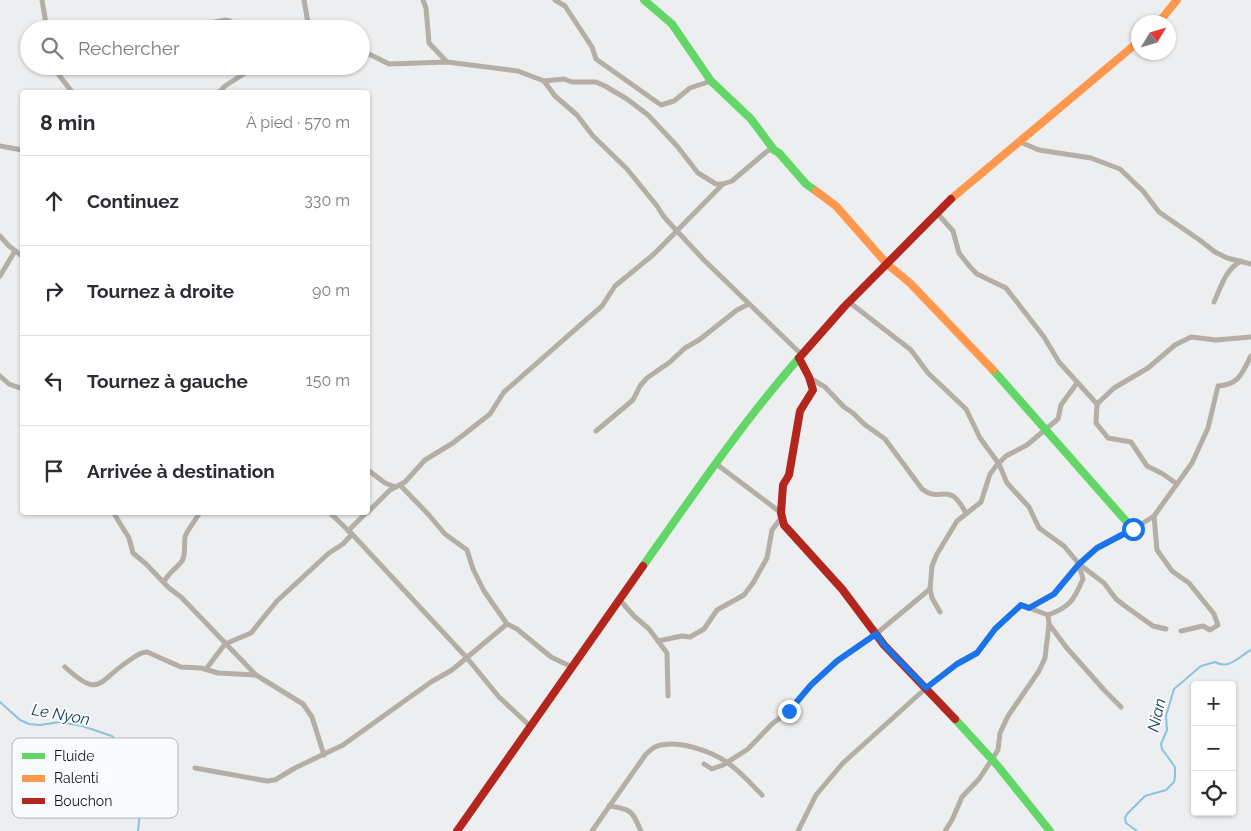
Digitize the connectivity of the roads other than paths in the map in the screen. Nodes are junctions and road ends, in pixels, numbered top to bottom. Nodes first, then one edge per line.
1 (42, 0) edge
2 (304, 0) edge
3 (422, 0) edge
4 (555, 0) edge
5 (644, 0) edge
6 (1177, 0) edge
7 (1165, 15) edge
8 (45, 20) edge
9 (307, 20) edge
10 (1131, 48) edge
11 (370, 54) edge
12 (447, 62) junction
13 (60, 75) edge
14 (242, 75) edge
15 (544, 81) junction
16 (711, 81) junction
17 (71, 90) edge
18 (221, 90) edge
19 (1020, 142) junction
20 (0, 146) edge
21 (20, 150) edge
22 (774, 150) junction
23 (724, 184) junction
24 (937, 213) junction
25 (677, 231) junction
26 (0, 236) edge
27 (15, 251) junction
28 (20, 255) edge
29 (1241, 260) junction
30 (887, 264) junction
31 (1251, 264) edge
32 (0, 276) edge
33 (849, 302) junction
34 (1214, 302) dead end
35 (749, 304) junction
36 (1251, 338) edge
37 (800, 356) junction
38 (1251, 356) edge
39 (0, 376) edge
40 (809, 377) junction
41 (1078, 383) junction
42 (20, 388) edge
43 (1097, 404) junction
44 (1046, 429) junction
45 (596, 431) dead end
46 (716, 463) junction
47 (999, 464) junction
48 (370, 473) edge
49 (1177, 484) junction
50 (398, 486) junction
51 (370, 509) edge
52 (966, 513) junction
53 (115, 515) edge
54 (198, 515) edge
55 (332, 515) edge
56 (364, 515) edge
57 (780, 515) junction
58 (1154, 516) junction
59 (1133, 529) junction
60 (350, 532) junction
61 (1079, 564) junction
62 (164, 582) junction
63 (930, 590) junction
64 (619, 599) junction
65 (1029, 608) junction
66 (940, 612) dead end
67 (1048, 615) junction
68 (507, 624) junction
69 (1049, 624) junction
70 (1166, 629) dead end
71 (1181, 631) dead end
72 (876, 634) junction
73 (658, 641) junction
74 (225, 644) junction
75 (467, 658) junction
76 (65, 667) dead end
77 (572, 667) junction
78 (206, 669) junction
79 (256, 675) junction
80 (926, 688) junction
81 (668, 696) dead end
82 (1122, 707) dead end
83 (530, 726) junction
84 (324, 755) junction
85 (991, 759) junction
86 (727, 762) junction
87 (704, 764) dead end
88 (195, 768) dead end
89 (762, 795) dead end
90 (609, 806) junction
91 (457, 831) edge
92 (592, 831) edge
93 (641, 831) edge
94 (798, 831) edge
95 (945, 831) edge
96 (1050, 831) edge

1 - 8 street
2 - 9 street
3 - 12 street
4 - 16 street
5 - 16 street
6 - 7 street
10 - 19 street
11 - 12 street
12 - 15 street
13 - 17 street
14 - 18 street
15 - 23 street
15 - 25 street
16 - 22 street
19 - 24 street
19 - 29 street
20 - 21 street
22 - 23 street
22 - 30 street
23 - 25 street
24 - 30 street
24 - 41 street
25 - 35 street
25 - 50 street
26 - 27 street
27 - 28 street
27 - 32 street
29 - 31 street
29 - 34 street
30 - 33 street
30 - 44 street
33 - 37 street
33 - 47 street
35 - 37 street
35 - 45 street
36 - 43 street
37 - 40 street
37 - 46 street
38 - 49 street
39 - 42 street
40 - 52 street
40 - 57 street
41 - 43 street
41 - 44 street
43 - 49 street
44 - 47 street
44 - 59 street
46 - 57 street
46 - 64 street
47 - 52 street
47 - 61 street
48 - 50 street
49 - 58 street
50 - 51 street
50 - 68 street
52 - 63 street
53 - 62 street
54 - 62 street
55 - 60 street
56 - 60 street
57 - 72 street
57 - 73 street
58 - 59 street
58 - 71 street
59 - 61 street
60 - 74 street
60 - 75 street
61 - 65 street
61 - 67 street
61 - 70 street
62 - 74 street
63 - 66 street
63 - 72 street
64 - 73 street
64 - 77 street
65 - 67 street
65 - 80 street
67 - 69 street
68 - 75 street
68 - 77 street
69 - 82 street
69 - 85 street
72 - 80 street
72 - 86 street
73 - 81 street
74 - 78 street
74 - 79 street
75 - 83 street
75 - 84 street
76 - 78 street
77 - 83 street
78 - 79 street
79 - 84 street
80 - 85 street
80 - 94 street
83 - 91 street
84 - 88 street
85 - 95 street
85 - 96 street
86 - 87 street
86 - 89 street
86 - 90 street
90 - 92 street
90 - 93 street

